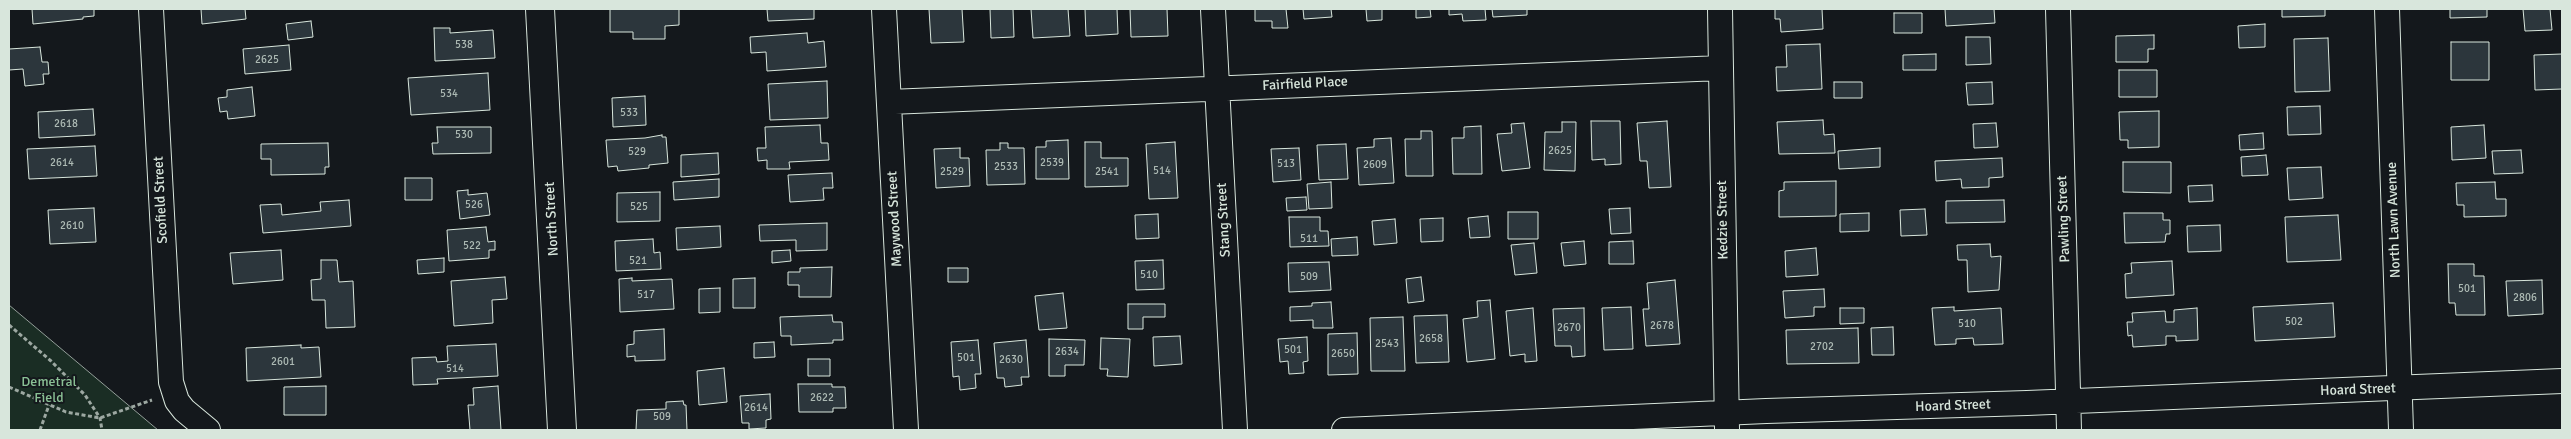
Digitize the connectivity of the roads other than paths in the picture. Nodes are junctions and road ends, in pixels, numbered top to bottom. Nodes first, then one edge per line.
1 (151, 9) edge
2 (540, 9) edge
3 (884, 9) edge
4 (1213, 9) edge
5 (1720, 9) edge
6 (2058, 9) edge
7 (2387, 9) edge
8 (1721, 68) junction
9 (1217, 88) junction
10 (889, 102) junction
11 (2562, 381) edge
12 (2400, 388) junction
13 (2069, 402) junction
14 (1727, 422) edge
15 (208, 430) edge
16 (562, 430) edge
17 (906, 430) edge
18 (1235, 430) edge
19 (1344, 430) edge
20 (2069, 430) edge
21 (2401, 430) edge

1 - 15 street, Scofield Street
2 - 16 street, North Street
3 - 10 street, Maywood Street
4 - 9 street, Stang Street
5 - 8 street, Kedzie Street
6 - 13 street, Pawling Street
7 - 12 street, North Lawn Avenue
8 - 9 street, Fairfield Place
8 - 14 street, Kedzie Street
9 - 10 street, Fairfield Place
9 - 18 street, Stang Street
10 - 17 street, Maywood Street
11 - 12 street, Hoard Street
12 - 13 street, Hoard Street
12 - 21 street, North Lawn Avenue
13 - 14 street, Hoard Street
13 - 20 street, Pawling Street
14 - 19 street, Hoard Street

